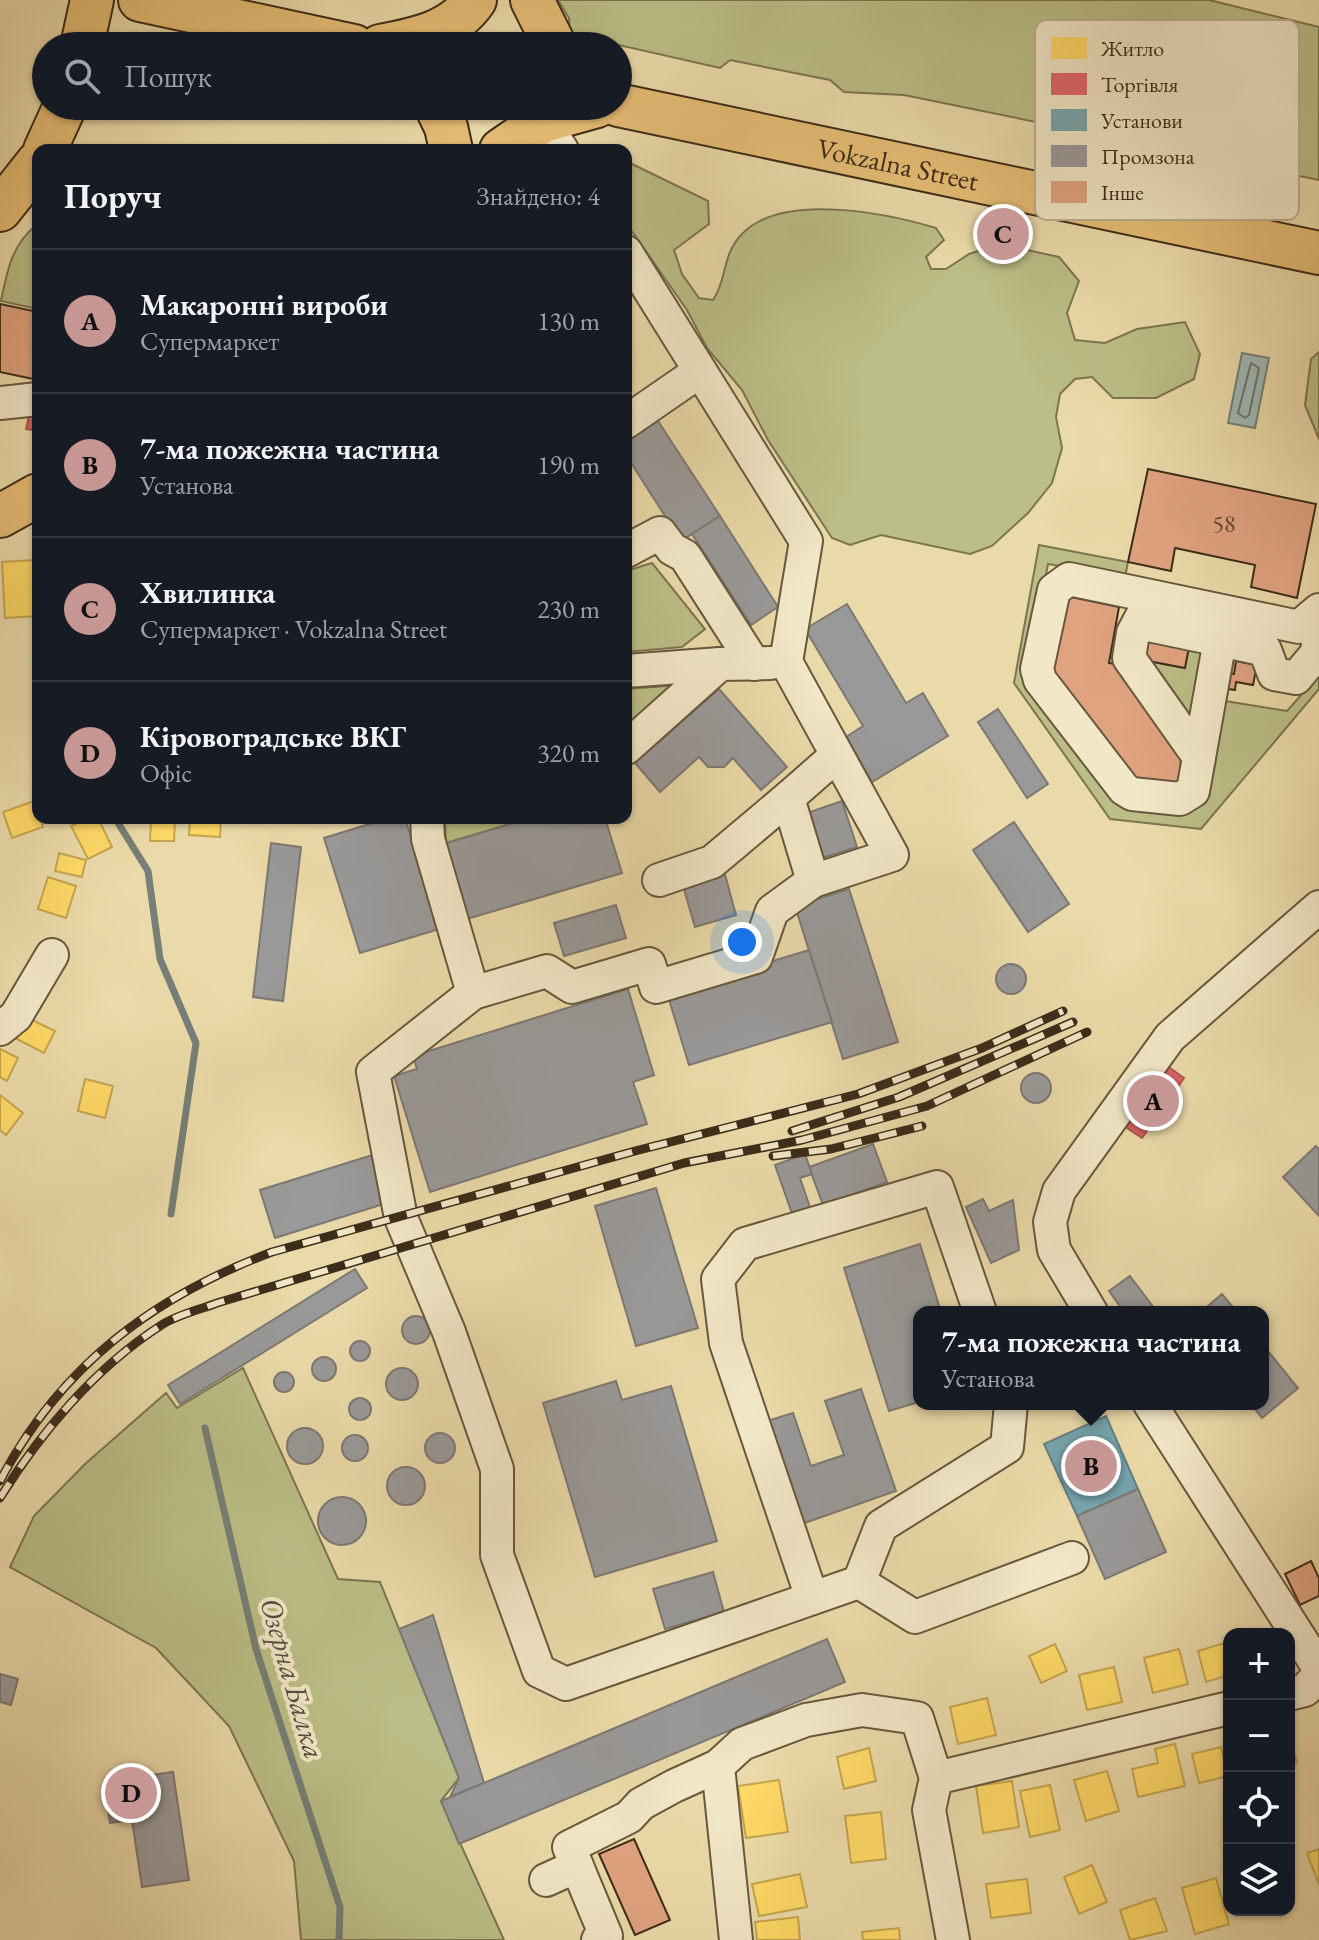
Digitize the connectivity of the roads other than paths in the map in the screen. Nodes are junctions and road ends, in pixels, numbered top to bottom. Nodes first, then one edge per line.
1 (92, 0) edge
2 (475, 0) edge
3 (532, 0) edge
4 (146, 1) edge
5 (85, 32) edge
6 (289, 32) edge
7 (435, 32) edge
8 (548, 32) edge
9 (632, 108) edge
10 (59, 120) edge
11 (73, 120) edge
12 (443, 120) edge
13 (546, 126) edge
14 (48, 144) edge
15 (82, 144) edge
16 (450, 144) edge
17 (512, 144) edge
18 (1035, 193) edge
19 (1163, 220) edge
20 (1319, 253) edge
21 (632, 262) edge
22 (700, 371) junction
23 (32, 400) edge
24 (0, 403) edge
25 (632, 418) edge
26 (32, 498) edge
27 (0, 516) edge
28 (632, 548) edge
29 (1145, 610) junction
30 (1319, 610) edge
31 (1319, 635) edge
32 (1220, 640) junction
33 (786, 662) junction
34 (720, 664) junction
35 (754, 664) junction
36 (632, 671) edge
37 (632, 743) edge
38 (837, 755) junction
39 (1199, 757) junction
40 (788, 798) junction
41 (427, 824) edge
42 (659, 880) dead end
43 (813, 881) junction
44 (1319, 907) edge
45 (52, 955) dead end
46 (473, 993) junction
47 (0, 1029) edge
48 (978, 1306) edge
49 (1087, 1306) edge
50 (1010, 1410) edge
51 (1154, 1410) edge
52 (1072, 1558) dead end
53 (859, 1582) junction
54 (812, 1598) junction
55 (1319, 1668) edge
56 (1319, 1675) edge
57 (1295, 1692) edge
58 (1223, 1709) edge
59 (718, 1766) junction
60 (936, 1778) junction
61 (577, 1866) junction
62 (546, 1880) dead end
63 (598, 1940) edge
64 (736, 1940) edge
65 (953, 1940) edge

1 - 5 main road
2 - 7 main road
3 - 8 main road
4 - 6 main road
9 - 18 main road, Vokzalna Street
10 - 14 main road
11 - 15 main road
12 - 16 main road
13 - 17 main road
19 - 20 main road, Vokzalna Street
21 - 22 street
22 - 25 street
22 - 33 street
23 - 24 street
26 - 27 main road
28 - 35 street
29 - 30 street
29 - 32 street
29 - 39 street
29 - 39 street
31 - 32 street
32 - 39 street
33 - 35 street
33 - 38 street
34 - 35 street
34 - 36 street
34 - 37 street
38 - 40 street
38 - 43 street
40 - 42 street
40 - 43 street
41 - 46 street
43 - 46 street
44 - 49 street
45 - 47 street
46 - 54 street
48 - 54 street
50 - 53 street
51 - 55 street
52 - 53 street
53 - 54 street
56 - 57 street
58 - 60 street
59 - 60 street
59 - 61 street
59 - 64 street
60 - 65 street
61 - 62 street
61 - 63 street

